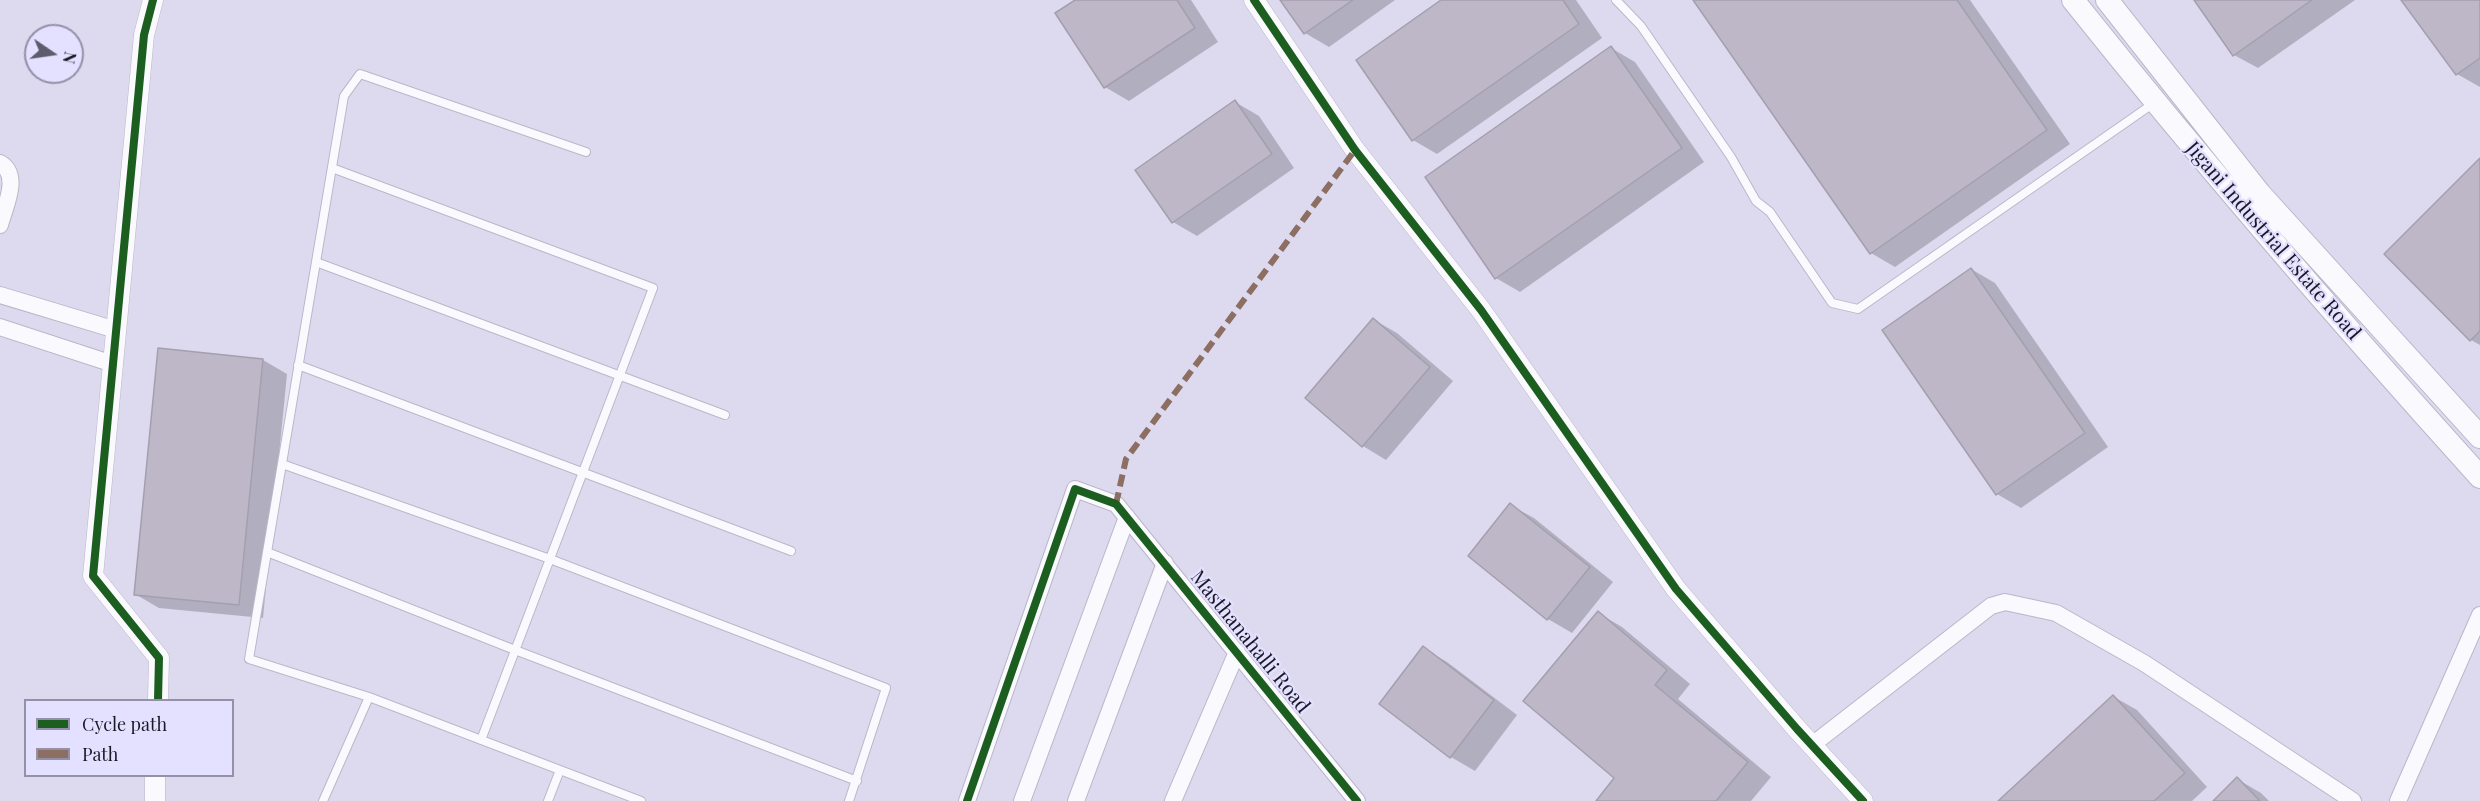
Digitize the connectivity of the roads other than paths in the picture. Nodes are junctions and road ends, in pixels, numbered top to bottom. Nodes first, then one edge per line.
1 (153, 0) edge
2 (1254, 0) edge
3 (1616, 0) edge
4 (2073, 0) edge
5 (2107, 0) edge
6 (2155, 103) junction
7 (586, 152) dead end
8 (0, 163) edge
9 (332, 168) junction
10 (0, 225) edge
11 (316, 262) junction
12 (0, 295) edge
13 (0, 327) edge
14 (116, 330) junction
15 (113, 364) junction
16 (298, 365) junction
17 (619, 376) junction
18 (725, 415) dead end
19 (2479, 434) edge
20 (2461, 456) junction
21 (282, 464) junction
22 (583, 473) junction
23 (2480, 477) edge
24 (1127, 517) junction
25 (791, 551) dead end
26 (267, 552) junction
27 (550, 559) junction
28 (1165, 563) junction
29 (2480, 615) edge
30 (515, 650) junction
31 (1237, 652) junction
32 (369, 697) junction
33 (158, 699) edge
34 (481, 740) junction
35 (1812, 746) junction
36 (560, 770) junction
37 (155, 777) edge
38 (857, 781) junction
39 (155, 801) edge
40 (323, 801) edge
41 (548, 801) edge
42 (640, 801) edge
43 (849, 801) edge
44 (967, 801) edge
45 (1022, 801) edge
46 (1076, 801) edge
47 (1173, 801) edge
48 (1357, 801) edge
49 (1863, 801) edge
50 (2353, 801) edge
51 (2398, 801) edge

1 - 14 street
2 - 35 street
3 - 6 lane
4 - 6 main road, Jigani Industrial Estate Road
5 - 19 main road, Jigani Industrial Estate Road
6 - 20 main road, Jigani Industrial Estate Road
7 - 9 lane
8 - 10 street
9 - 11 lane
9 - 17 lane
11 - 16 lane
11 - 17 lane
12 - 14 street
13 - 15 street
14 - 15 street
15 - 33 street
16 - 21 lane
16 - 22 lane
17 - 18 lane
17 - 22 lane
19 - 20 street
20 - 23 main road, Jigani Industrial Estate Road
21 - 26 lane
21 - 27 lane
22 - 25 lane
22 - 27 lane
24 - 28 street, Masthanahalli Road
24 - 44 street, Masthanahalli Road
24 - 45 street
26 - 30 lane
26 - 32 lane
27 - 30 lane
27 - 38 lane
28 - 31 street, Masthanahalli Road
28 - 46 street
29 - 51 street
30 - 34 lane
30 - 38 lane
31 - 47 street
31 - 48 street, Masthanahalli Road
32 - 34 lane
32 - 40 lane
34 - 36 lane
35 - 49 street
35 - 50 street
36 - 41 lane
36 - 42 lane
37 - 39 street
38 - 43 lane

